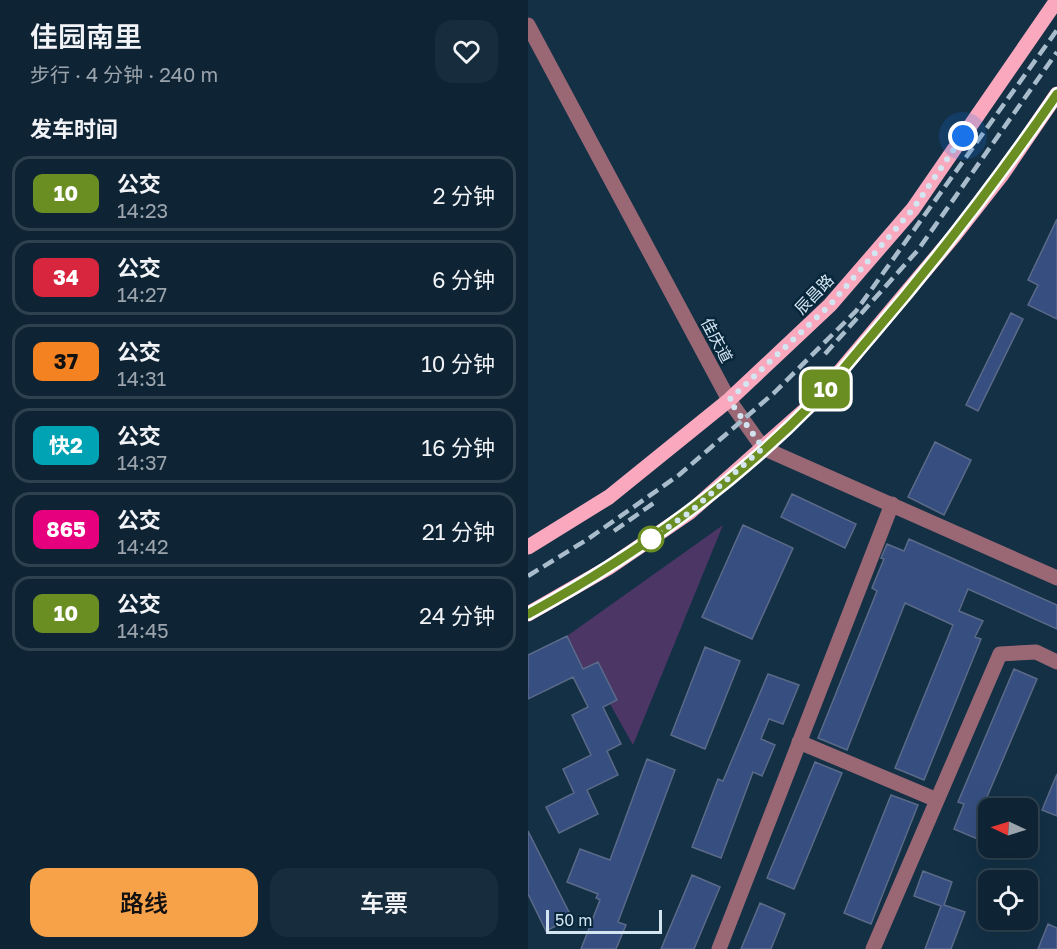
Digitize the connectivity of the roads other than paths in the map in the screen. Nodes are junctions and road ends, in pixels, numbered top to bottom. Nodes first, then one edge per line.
1 (1057, 0) edge
2 (528, 25) edge
3 (1057, 94) edge
4 (729, 400) junction
5 (763, 448) junction
6 (892, 504) junction
7 (528, 548) edge
8 (1057, 578) edge
9 (528, 614) edge
10 (1057, 662) edge
11 (799, 742) junction
12 (937, 800) junction
13 (719, 949) edge
14 (873, 949) edge

1 - 4 main road, 辰昌路
2 - 4 street, 佳庆道
3 - 5 main road
4 - 5 street, 佳庆道
4 - 7 main road, 辰昌路
5 - 6 street
5 - 9 main road
6 - 8 street
6 - 11 street
10 - 12 street
11 - 12 street
11 - 13 street
12 - 14 street

